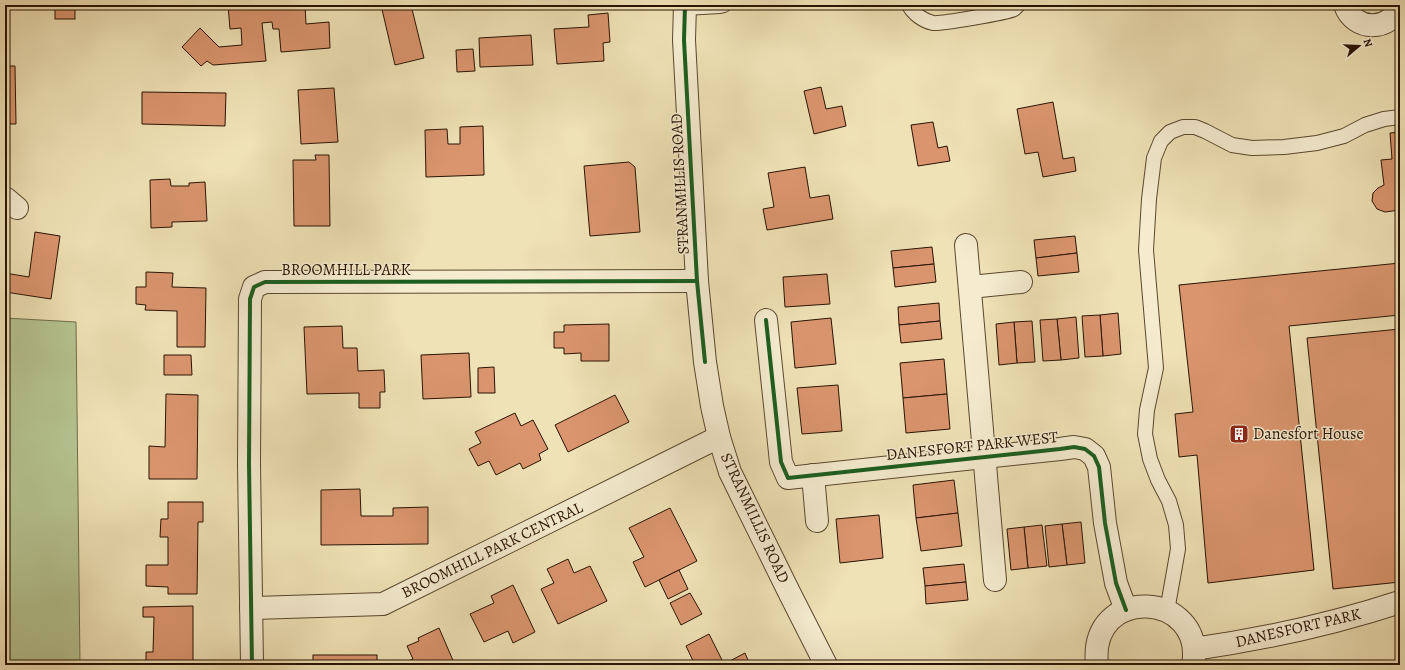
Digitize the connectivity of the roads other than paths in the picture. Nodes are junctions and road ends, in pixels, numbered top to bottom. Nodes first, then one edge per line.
1 (724, 5) edge
2 (909, 5) edge
3 (1018, 5) edge
4 (1345, 5) edge
5 (1400, 5) edge
6 (685, 7) edge
7 (1400, 117) edge
8 (966, 245) dead end
9 (697, 281) junction
10 (1021, 282) dead end
11 (970, 287) junction
12 (766, 320) dead end
13 (719, 437) junction
14 (984, 457) junction
15 (812, 475) junction
16 (817, 521) dead end
17 (995, 580) dead end
18 (1400, 602) edge
19 (251, 608) junction
20 (1126, 610) junction
21 (1167, 611) junction
22 (1194, 657) edge
23 (252, 665) edge
24 (826, 665) edge
25 (1097, 665) edge

1 - 6 lane
2 - 3 lane
4 - 5 street
6 - 9 street, STRANMILLIS ROAD
7 - 21 lane
8 - 11 street
9 - 13 street, STRANMILLIS ROAD
9 - 19 street, BROOMHILL PARK
10 - 11 street
11 - 14 street
12 - 15 street, DANESFORT PARK WEST
13 - 19 street, BROOMHILL PARK CENTRAL
13 - 24 street, STRANMILLIS ROAD
14 - 15 street, DANESFORT PARK WEST
14 - 17 street
14 - 20 street, DANESFORT PARK WEST
15 - 16 street
18 - 22 street, DANESFORT PARK
19 - 23 street, BROOMHILL PARK
20 - 21 street
20 - 25 street
21 - 22 street

